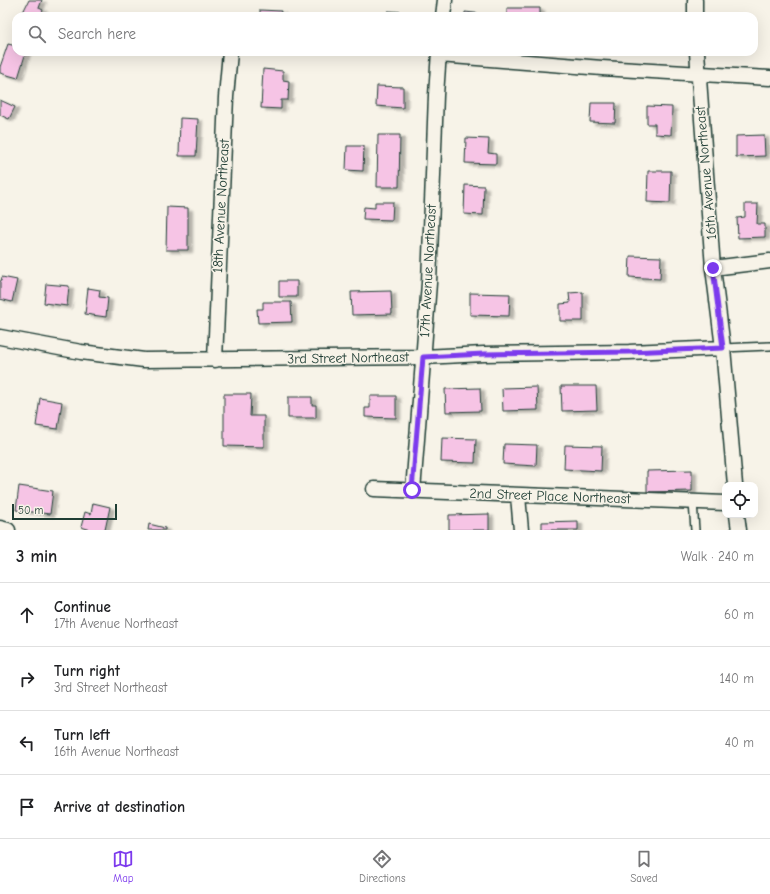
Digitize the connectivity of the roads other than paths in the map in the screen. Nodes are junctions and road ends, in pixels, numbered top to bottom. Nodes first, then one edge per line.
1 (445, 0) edge
2 (694, 0) edge
3 (444, 12) edge
4 (695, 12) edge
5 (230, 56) edge
6 (439, 56) edge
7 (462, 56) edge
8 (697, 56) edge
9 (698, 74) junction
10 (770, 78) edge
11 (770, 261) edge
12 (713, 268) junction
13 (0, 337) edge
14 (770, 346) edge
15 (723, 348) junction
16 (423, 357) junction
17 (215, 360) junction
18 (735, 482) edge
19 (374, 489) dead end
20 (412, 490) junction
21 (518, 496) junction
22 (693, 502) junction
23 (722, 503) edge
24 (738, 518) edge
25 (0, 528) edge
26 (8, 530) edge
27 (521, 530) edge
28 (695, 530) edge
29 (739, 530) edge

1 - 3 street
2 - 4 street
5 - 17 street, 18th Avenue Northeast
6 - 16 street, 17th Avenue Northeast
7 - 9 street
8 - 9 street, 16th Avenue Northeast
9 - 10 street
9 - 12 street, 16th Avenue Northeast
11 - 12 street
12 - 15 street, 16th Avenue Northeast
13 - 17 street, 3rd Street Northeast
14 - 15 lane, 3rd Street Northeast
15 - 16 street, 3rd Street Northeast
15 - 18 street, 16th Avenue Northeast
16 - 17 street, 3rd Street Northeast
16 - 20 street, 17th Avenue Northeast
19 - 20 street, 2nd Street Place Northeast
20 - 21 street, 2nd Street Place Northeast
21 - 22 street, 2nd Street Place Northeast
21 - 27 street
22 - 23 street, 2nd Street Place Northeast
22 - 28 lane
24 - 29 street
25 - 26 street

